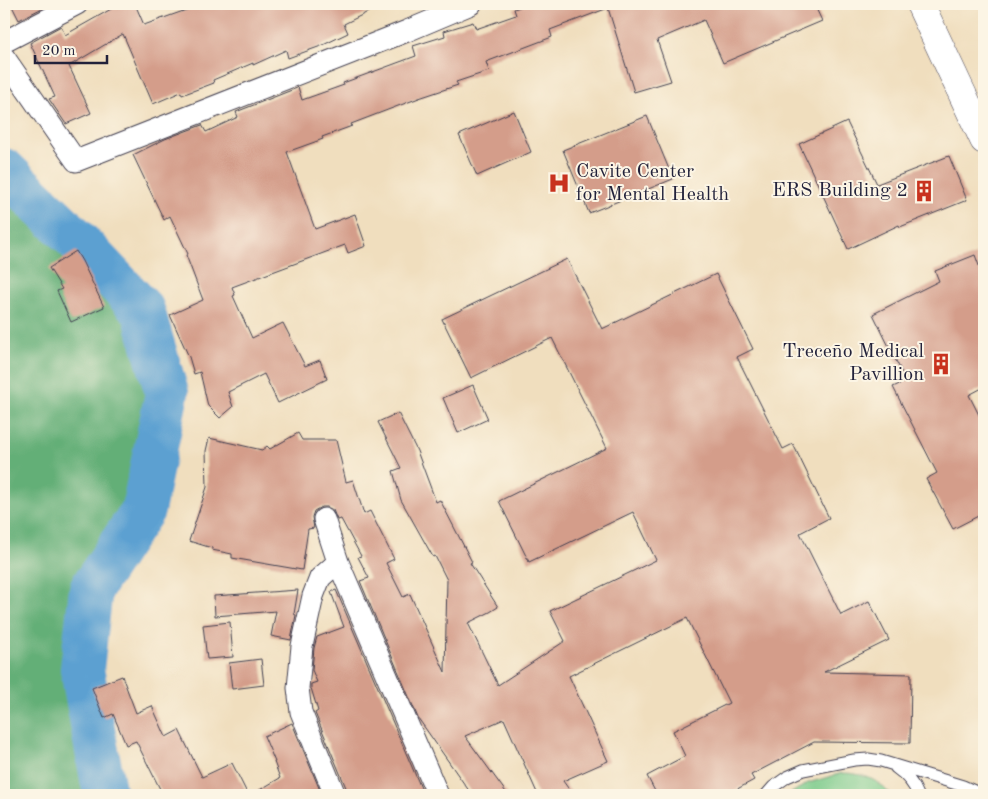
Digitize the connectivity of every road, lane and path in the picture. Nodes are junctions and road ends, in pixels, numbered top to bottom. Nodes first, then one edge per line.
1 (77, 4) edge
2 (471, 4) edge
3 (920, 4) edge
4 (4, 42) edge
5 (4, 57) edge
6 (984, 140) edge
7 (324, 519) dead end
8 (338, 562) junction
9 (881, 761) junction
10 (335, 795) edge
11 (438, 795) edge
12 (766, 795) edge
13 (918, 795) edge
14 (983, 795) edge

1 - 4 street
2 - 5 street
3 - 6 main road
7 - 8 street
8 - 10 street
8 - 11 street
9 - 12 lane
9 - 13 lane
9 - 14 lane

